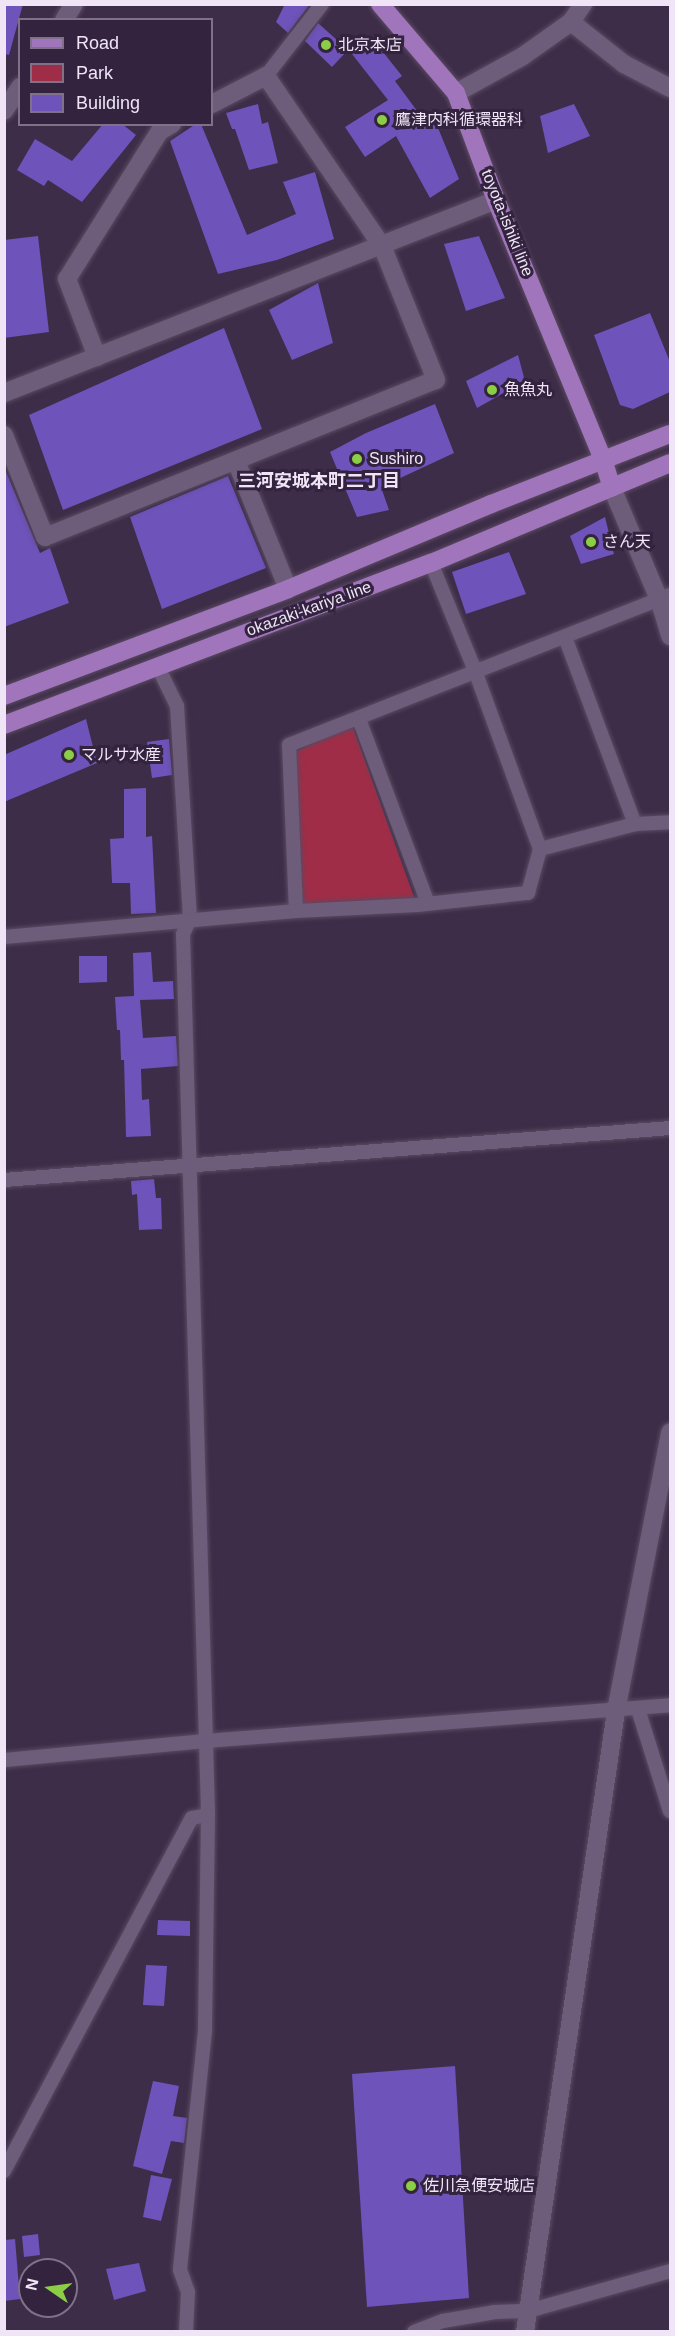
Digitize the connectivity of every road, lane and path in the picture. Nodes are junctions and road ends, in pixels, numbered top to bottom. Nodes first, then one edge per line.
1 (74, 4) edge
2 (322, 4) edge
3 (380, 4) edge
4 (583, 4) edge
5 (65, 18) edge
6 (571, 22) junction
7 (266, 76) junction
8 (670, 88) edge
9 (18, 90) edge
10 (456, 93) junction
11 (213, 103) edge
12 (4, 111) edge
13 (161, 127) edge
14 (496, 200) junction
15 (382, 246) junction
16 (97, 357) junction
17 (4, 393) edge
18 (670, 434) edge
19 (4, 435) edge
20 (603, 459) junction
21 (236, 461) junction
22 (670, 463) edge
23 (612, 488) junction
24 (431, 563) junction
25 (288, 589) junction
26 (665, 597) edge
27 (670, 636) edge
28 (564, 637) junction
29 (157, 665) junction
30 (476, 672) junction
31 (4, 696) edge
32 (359, 719) junction
33 (4, 725) edge
34 (670, 822) edge
35 (635, 824) junction
36 (540, 849) junction
37 (428, 904) junction
38 (296, 911) junction
39 (190, 919) junction
40 (4, 937) edge
41 (670, 1128) edge
42 (189, 1166) junction
43 (4, 1180) edge
44 (670, 1432) edge
45 (670, 1705) edge
46 (638, 1709) junction
47 (616, 1710) junction
48 (206, 1741) junction
49 (4, 1760) edge
50 (670, 1811) edge
51 (208, 1815) junction
52 (4, 2171) edge
53 (670, 2271) edge
54 (528, 2311) junction
55 (186, 2331) edge
56 (414, 2331) edge
57 (525, 2331) edge

1 - 5 street
2 - 7 street
3 - 10 main road, toyota-ishiki line
4 - 6 street
6 - 8 street
6 - 10 street
7 - 11 street
7 - 15 street
9 - 12 street
10 - 14 main road, toyota-ishiki line
13 - 16 street
14 - 15 street
14 - 20 main road, toyota-ishiki line
15 - 16 street
15 - 21 street
16 - 17 street
18 - 20 main road
19 - 21 street
20 - 23 main road, toyota-ishiki line
20 - 25 main road, okazaki-kariya line
21 - 25 street
22 - 23 main road
23 - 24 main road, okazaki-kariya line
23 - 26 street
24 - 29 main road, okazaki-kariya line
24 - 30 street
25 - 31 main road, okazaki-kariya line
26 - 27 street
26 - 28 street
28 - 30 street
28 - 35 street
29 - 33 main road, okazaki-kariya line
29 - 39 street
30 - 32 street
30 - 36 street
32 - 37 street
32 - 38 street
34 - 35 street
35 - 36 street
36 - 37 street
37 - 38 street
38 - 39 street
39 - 40 street
39 - 42 street
41 - 42 street
42 - 43 street
42 - 48 street
44 - 47 street
45 - 46 street
46 - 47 street
46 - 50 street
47 - 48 street
47 - 54 street
48 - 49 street
48 - 51 street
51 - 52 street
51 - 55 street
53 - 54 street
54 - 56 street
54 - 57 street

